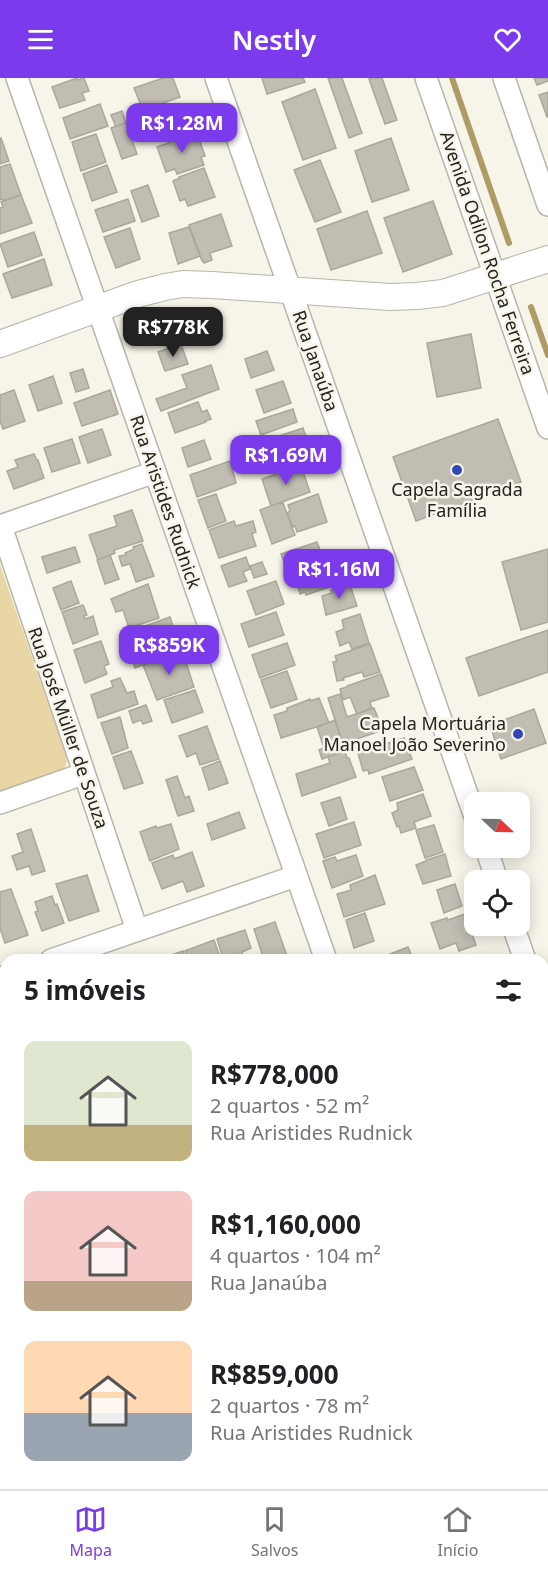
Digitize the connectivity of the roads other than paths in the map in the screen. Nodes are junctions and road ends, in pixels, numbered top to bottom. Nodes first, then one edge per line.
1 (17, 78) edge
2 (216, 78) edge
3 (426, 78) edge
4 (504, 78) edge
5 (548, 205) edge
6 (548, 259) edge
7 (495, 277) junction
8 (290, 290) junction
9 (97, 309) junction
10 (0, 344) edge
11 (548, 428) edge
12 (155, 472) junction
13 (0, 526) edge
14 (83, 774) junction
15 (466, 792) edge
16 (0, 803) edge
17 (296, 876) junction
18 (137, 930) junction
19 (517, 936) edge
20 (68, 954) edge
21 (324, 954) edge
22 (523, 954) edge

1 - 9 street, Rua Aristides Rudnick
2 - 8 street, Rua Janaúba
3 - 7 street, Avenida Odilon Rocha Ferreira
4 - 5 street
6 - 7 street
7 - 8 street
7 - 11 street, Avenida Odilon Rocha Ferreira
8 - 9 street
8 - 15 street, Rua Janaúba
9 - 10 street
9 - 12 street, Rua Aristides Rudnick
12 - 13 street
12 - 17 street, Rua Aristides Rudnick
13 - 14 street, Rua José Müller de Souza
14 - 16 street
14 - 18 street, Rua José Müller de Souza
17 - 18 street
17 - 21 street, Rua Aristides Rudnick
18 - 20 street
19 - 22 street

